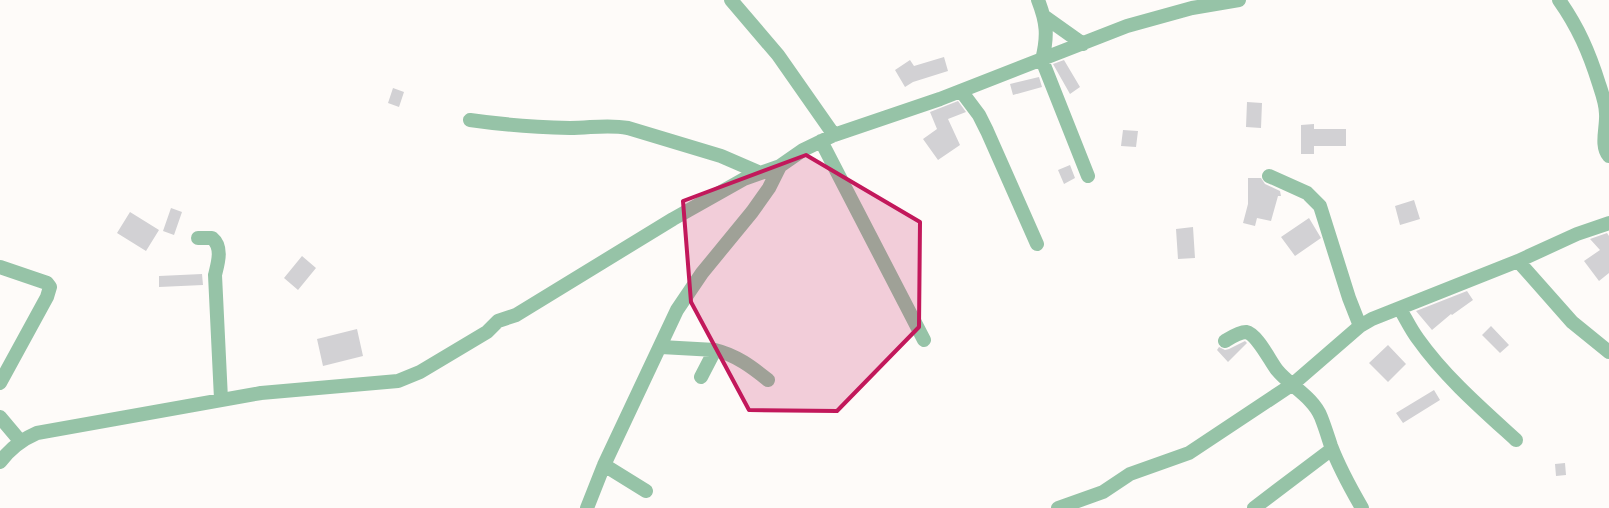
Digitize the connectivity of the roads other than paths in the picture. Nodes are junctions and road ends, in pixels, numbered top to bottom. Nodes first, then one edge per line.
1 (732, 0) edge
2 (1038, 0) edge
3 (1239, 0) edge
4 (1559, 0) edge
5 (1190, 4) edge
6 (1045, 17) junction
7 (1082, 44) junction
8 (1042, 60) junction
9 (961, 91) junction
10 (470, 120) dead end
11 (834, 134) junction
12 (821, 141) junction
13 (1609, 156) edge
14 (780, 166) junction
15 (758, 172) junction
16 (1088, 176) dead end
17 (1270, 176) dead end
18 (1609, 223) edge
19 (198, 238) dead end
20 (1037, 244) dead end
21 (1518, 261) junction
22 (0, 267) edge
23 (1400, 309) junction
24 (1360, 326) junction
25 (924, 340) dead end
26 (1224, 341) dead end
27 (661, 347) junction
28 (715, 350) junction
29 (1609, 352) edge
30 (701, 377) dead end
31 (768, 380) dead end
32 (0, 383) edge
33 (1293, 384) junction
34 (221, 399) junction
35 (0, 417) edge
36 (1516, 440) dead end
37 (21, 442) junction
38 (1332, 449) junction
39 (0, 462) edge
40 (604, 465) junction
41 (646, 491) dead end
42 (587, 508) edge
43 (1058, 508) edge
44 (1254, 508) edge
45 (1362, 508) edge

1 - 11 street
2 - 6 street
3 - 5 street
4 - 13 street
5 - 7 street
6 - 7 street
6 - 8 street
7 - 8 street
8 - 9 street
8 - 16 street
9 - 11 street
9 - 20 street
10 - 15 street
11 - 12 street
12 - 14 street
12 - 25 street
14 - 15 street
14 - 27 street
15 - 34 street
17 - 24 street
18 - 21 street
19 - 34 street
21 - 23 street
21 - 29 street
22 - 32 street
23 - 24 street
23 - 36 street
24 - 33 street
26 - 33 street
27 - 28 street
27 - 40 street
28 - 30 street
28 - 31 street
33 - 38 street
33 - 43 street
34 - 37 street
35 - 37 street
37 - 39 street
38 - 44 street
38 - 45 street
40 - 41 street
40 - 42 street

